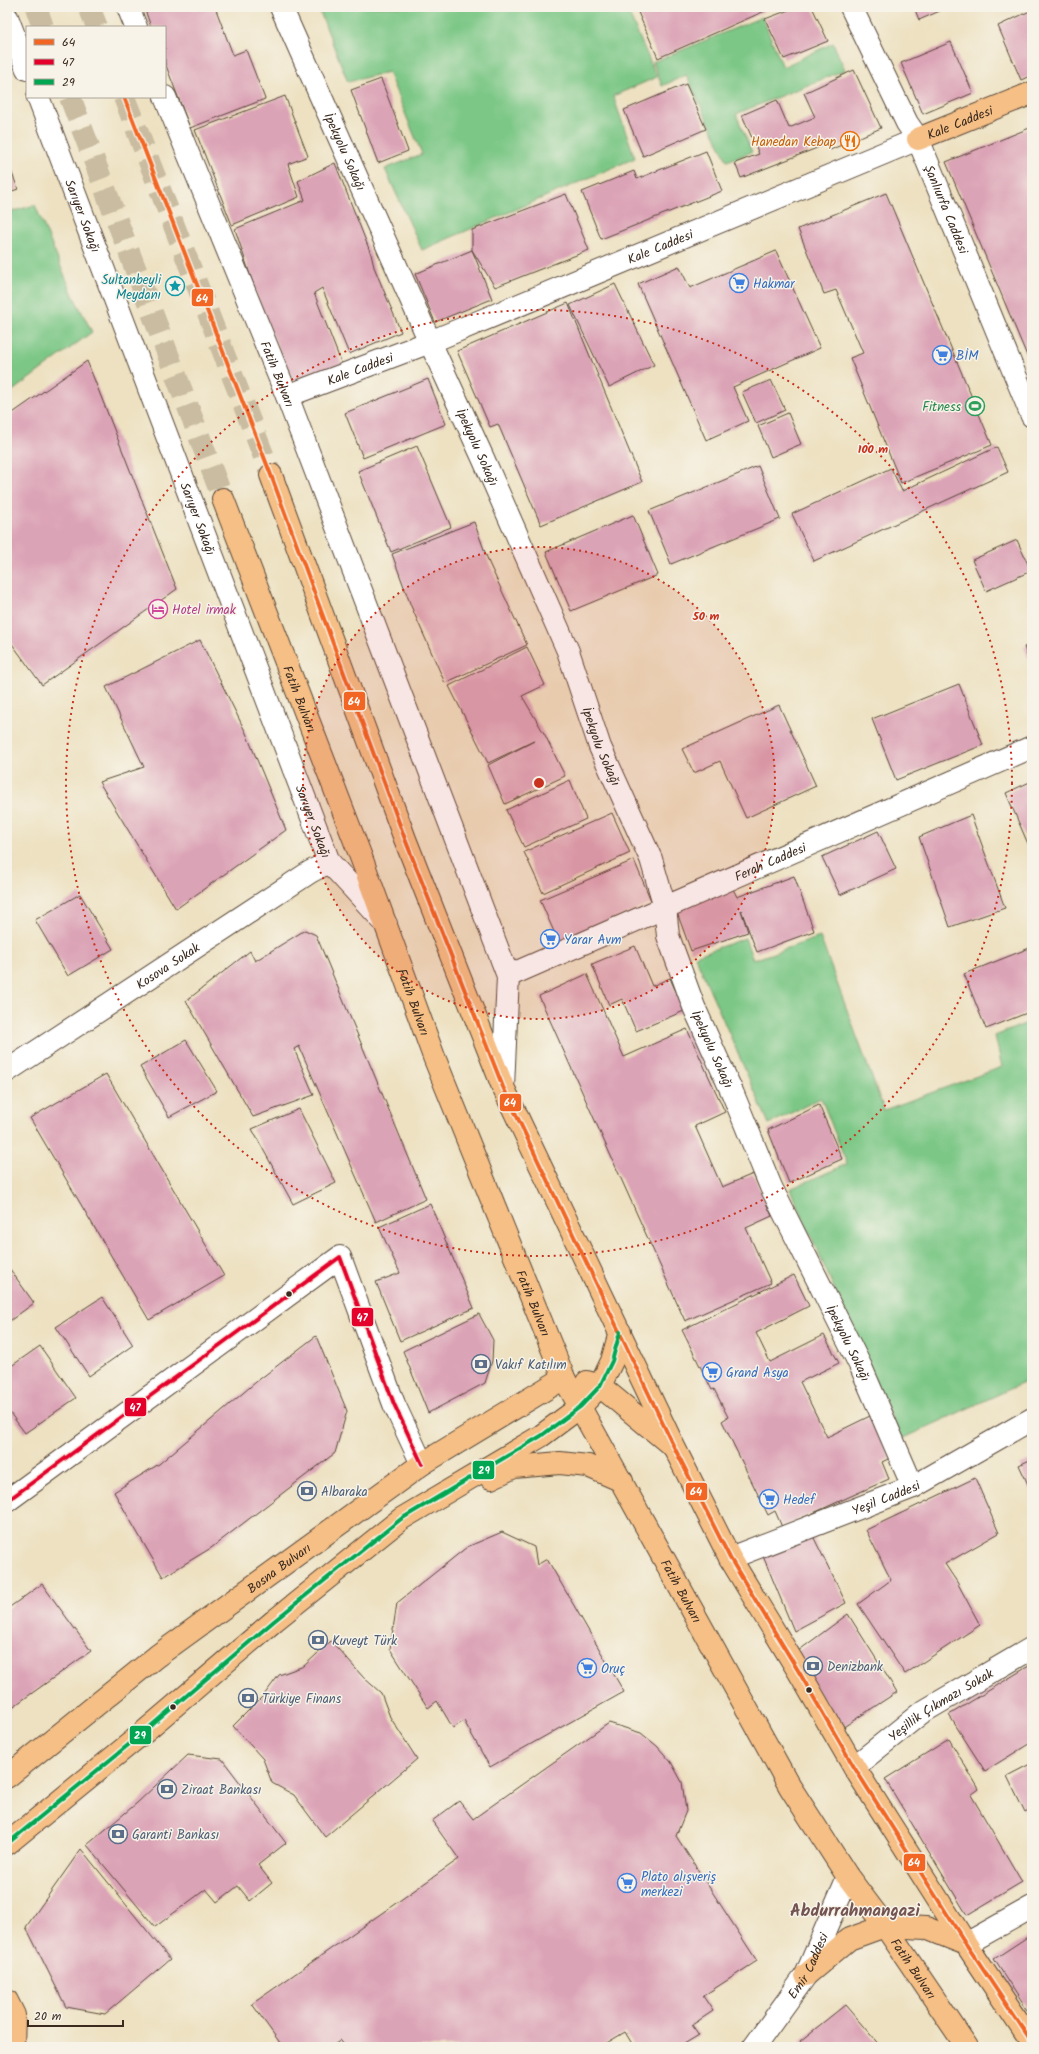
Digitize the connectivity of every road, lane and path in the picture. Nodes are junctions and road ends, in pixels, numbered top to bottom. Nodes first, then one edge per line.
1 (128, 7) edge
2 (281, 7) edge
3 (851, 7) edge
4 (7, 17) edge
5 (136, 26) edge
6 (26, 66) edge
7 (1032, 93) edge
8 (38, 98) edge
9 (165, 98) edge
10 (918, 139) junction
11 (430, 342) junction
12 (287, 396) junction
13 (1032, 416) edge
14 (271, 475) tunnel mouth
15 (223, 499) tunnel mouth
16 (1032, 747) edge
17 (329, 862) junction
18 (665, 907) junction
19 (386, 924) junction
20 (508, 976) junction
21 (7, 1071) edge
22 (503, 1087) junction
23 (620, 1332) junction
24 (564, 1378) junction
25 (600, 1386) junction
26 (580, 1407) junction
27 (1032, 1419) edge
28 (674, 1447) junction
29 (422, 1464) junction
30 (622, 1481) junction
31 (913, 1487) junction
32 (7, 1501) edge
33 (401, 1519) junction
34 (730, 1558) junction
35 (1032, 1648) edge
36 (854, 1767) junction
37 (7, 1777) edge
38 (7, 1844) edge
39 (848, 1878) junction
40 (1032, 1907) edge
41 (885, 1926) junction
42 (966, 1944) junction
43 (806, 1975) junction
44 (7, 2001) edge
45 (1032, 2043) edge
46 (13, 2047) edge
47 (754, 2047) edge
48 (967, 2047) edge

1 - 5 street
2 - 11 street, İpekyolu Sokağı
3 - 10 street, Şanlıurfa Caddesi
4 - 6 street
7 - 10 main road, Kale Caddesi
8 - 17 street, Sarıyer Sokağı
9 - 12 street, Fatih Bulvarı
10 - 11 street, Kale Caddesi
10 - 13 street, Şanlıurfa Caddesi
11 - 12 street, Kale Caddesi
11 - 18 street, İpekyolu Sokağı
12 - 20 street, Fatih Bulvarı
14 - 22 main road, Fatih Bulvarı
15 - 19 main road, Fatih Bulvarı
16 - 18 street, Ferah Caddesi
17 - 19 street, Sarıyer Sokağı
17 - 21 street, Kosova Sokak
18 - 20 street, Ferah Caddesi
18 - 31 street, İpekyolu Sokağı
19 - 24 main road, Fatih Bulvarı
20 - 22 street, Fatih Bulvarı
22 - 23 main road, Fatih Bulvarı
23 - 25 main road
23 - 28 main road, Fatih Bulvarı
24 - 25 main road
24 - 26 main road, Fatih Bulvarı
24 - 29 main road, Bosna Bulvarı
25 - 26 main road
25 - 28 main road
26 - 30 main road, Fatih Bulvarı
26 - 33 main road
27 - 31 street, Yeşil Caddesi
28 - 34 main road, Fatih Bulvarı
29 - 32 street
29 - 37 main road, Bosna Bulvarı
30 - 33 main road
30 - 39 main road, Fatih Bulvarı
31 - 34 street, Yeşil Caddesi
33 - 38 main road
34 - 36 main road, Fatih Bulvarı
35 - 36 street, Yeşillik Çıkmazı Sokak
36 - 42 main road, Fatih Bulvarı
39 - 41 main road, Fatih Bulvarı
39 - 43 street, Emir Caddesi
40 - 42 street
41 - 42 main road
41 - 43 main road
41 - 48 main road, Fatih Bulvarı
42 - 45 main road, Fatih Bulvarı
43 - 47 street, Emir Caddesi
44 - 46 main road

